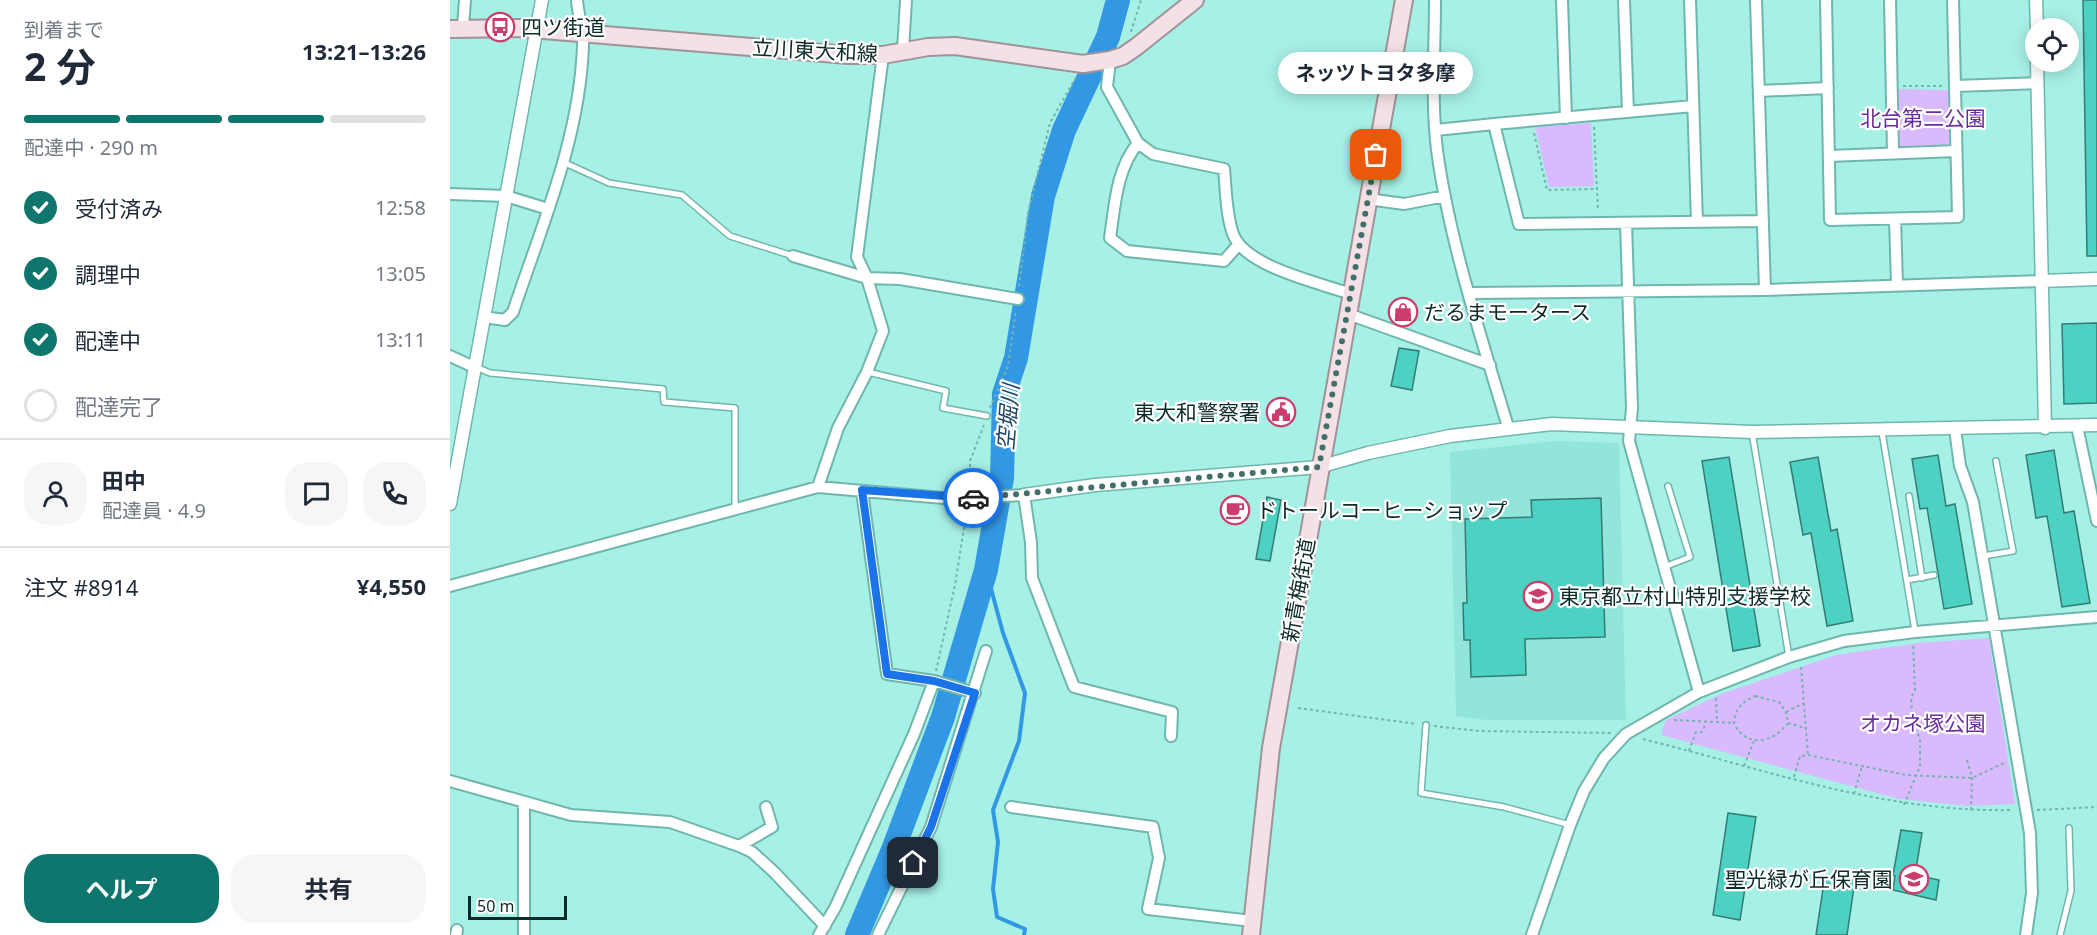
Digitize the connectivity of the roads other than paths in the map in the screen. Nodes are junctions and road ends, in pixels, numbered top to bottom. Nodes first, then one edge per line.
1 (465, 0) edge
2 (542, 0) edge
3 (577, 0) edge
4 (906, 0) edge
5 (1195, 0) edge
6 (1404, 0) edge
7 (1435, 0) edge
8 (1562, 0) edge
9 (1624, 0) edge
10 (1690, 0) edge
11 (1756, 0) edge
12 (1826, 0) edge
13 (1890, 0) edge
14 (1953, 0) edge
15 (2036, 0) edge
16 (2037, 18) edge
17 (457, 28) edge
18 (536, 30) junction
19 (583, 33) junction
20 (903, 50) junction
21 (883, 55) junction
22 (1110, 60) junction
23 (2037, 72) edge
24 (2038, 83) junction
25 (1955, 86) junction
26 (1828, 88) junction
27 (1758, 91) junction
28 (1693, 106) junction
29 (1628, 112) junction
30 (1566, 118) junction
31 (1494, 124) junction
32 (1436, 130) junction
33 (1138, 143) junction
34 (1956, 151) junction
35 (1893, 153) junction
36 (1829, 156) junction
37 (563, 162) junction
38 (450, 194) edge
39 (506, 196) junction
40 (1445, 196) junction
41 (1368, 199) junction
42 (548, 208) junction
43 (1895, 219) junction
44 (1763, 221) junction
45 (1697, 222) junction
46 (1626, 223) junction
47 (1239, 244) junction
48 (793, 256) joint
49 (867, 278) junction
50 (2097, 279) edge
51 (2042, 281) junction
52 (1897, 284) junction
53 (1765, 290) junction
54 (1629, 292) junction
55 (1470, 293) junction
56 (1351, 294) junction
57 (1018, 299) road end
58 (1348, 314) junction
59 (484, 317) junction
60 (450, 357) edge
61 (1490, 365) junction
62 (474, 367) junction
63 (867, 372) junction
64 (987, 416) road end
65 (2097, 425) edge
66 (2077, 426) junction
67 (1508, 427) junction
68 (1630, 427) junction
69 (2044, 428) junction
70 (1955, 429) junction
71 (1752, 432) junction
72 (1882, 432) junction
73 (1996, 461) dead end
74 (1319, 467) junction
75 (1668, 486) dead end
76 (818, 487) junction
77 (862, 490) junction
78 (1018, 495) junction
79 (1909, 496) dead end
80 (450, 504) edge
81 (735, 509) junction
82 (2097, 521) edge
83 (1982, 556) junction
84 (1664, 567) junction
85 (1934, 575) dead end
86 (1922, 578) junction
87 (1907, 580) junction
88 (450, 586) edge
89 (2097, 617) edge
90 (1995, 625) junction
91 (1915, 632) junction
92 (986, 651) dead end
93 (1789, 657) junction
94 (934, 681) junction
95 (1699, 692) junction
96 (975, 693) junction
97 (1426, 725) road end
98 (1171, 736) dead end
99 (450, 780) edge
100 (524, 802) junction
101 (766, 807) dead end
102 (1011, 807) dead end
103 (1570, 825) junction
104 (2069, 828) dead end
105 (739, 846) junction
106 (1252, 928) edge
107 (822, 930) edge
108 (524, 935) edge
109 (878, 935) edge
110 (1532, 935) edge
111 (2026, 935) edge
112 (2060, 935) edge

1 - 17 street
2 - 18 street
3 - 19 street
4 - 20 street
5 - 22 main road, 立川東大和線
6 - 41 main road, 新青梅街道
7 - 32 street
8 - 30 street
9 - 29 street
10 - 28 street
11 - 27 street
12 - 26 street
13 - 35 street
14 - 25 street
15 - 16 street
17 - 18 main road, 立川東大和線
18 - 19 main road, 立川東大和線
18 - 39 street
19 - 21 main road, 立川東大和線
19 - 37 street
20 - 21 main road, 立川東大和線
20 - 22 main road, 立川東大和線
21 - 49 street
22 - 33 street
23 - 24 street
24 - 25 street
24 - 51 street
25 - 34 street
26 - 27 street
26 - 36 street
27 - 44 street
28 - 29 street
28 - 45 street
29 - 30 street
30 - 31 street
31 - 32 street
31 - 46 street
32 - 40 street
33 - 47 street
33 - 47 street
34 - 35 street
34 - 43 street
35 - 36 street
36 - 43 street
37 - 42 street
37 - 48 lane
38 - 39 street
39 - 42 street
39 - 59 street
40 - 41 street
40 - 55 street
41 - 56 main road, 新青梅街道
42 - 59 street
43 - 52 street
44 - 45 street
44 - 53 street
45 - 46 street
46 - 54 street
47 - 56 street
48 - 49 street
49 - 57 street
49 - 63 street
50 - 51 street
51 - 52 street
51 - 69 street
52 - 53 street
53 - 54 street
54 - 55 street
54 - 68 street
55 - 61 street
56 - 58 main road, 新青梅街道
58 - 61 street
58 - 74 main road, 新青梅街道
59 - 62 street
60 - 62 street
61 - 67 street
62 - 80 street
62 - 81 lane
63 - 64 lane
63 - 76 street
65 - 66 street
66 - 69 street
66 - 82 street
67 - 68 street
67 - 74 street
68 - 71 street
68 - 84 street
69 - 70 street
70 - 72 street
70 - 83 street
71 - 72 street
71 - 93 lane
72 - 87 lane
73 - 83 lane
74 - 78 street
74 - 106 main road, 新青梅街道
75 - 84 lane
76 - 77 street
76 - 81 street
77 - 78 street
77 - 94 street
78 - 98 street
79 - 86 lane
81 - 88 street
83 - 90 street
84 - 95 street
85 - 86 lane
86 - 87 lane
87 - 91 lane
89 - 90 street
90 - 91 street
90 - 111 street
91 - 93 street
92 - 96 street
93 - 95 street
94 - 96 street
94 - 107 street
95 - 103 street
96 - 109 street
97 - 103 lane
99 - 100 street
100 - 105 street
100 - 108 street
101 - 105 street
102 - 106 street
103 - 110 street
104 - 112 lane
105 - 107 street

